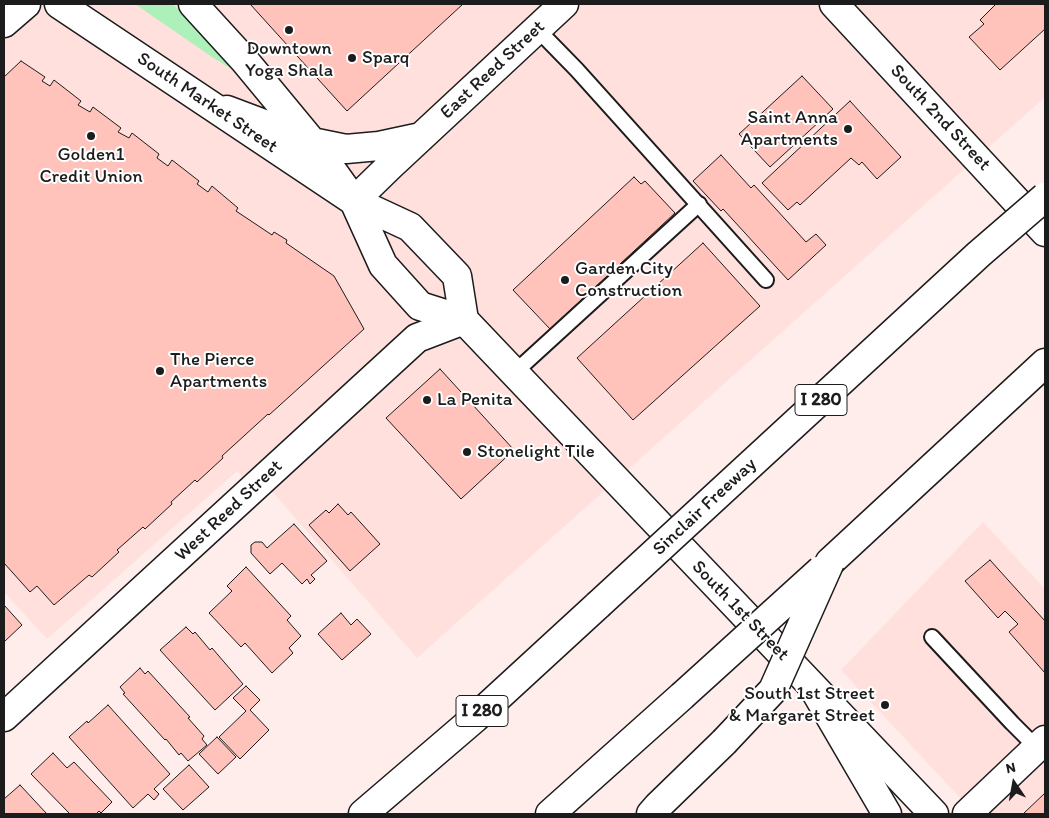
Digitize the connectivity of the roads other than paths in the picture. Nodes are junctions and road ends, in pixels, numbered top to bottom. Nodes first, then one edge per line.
1 (26, 4) edge
2 (59, 4) edge
3 (193, 4) edge
4 (564, 4) edge
5 (834, 4) edge
6 (4, 23) edge
7 (537, 29) junction
8 (204, 101) junction
9 (422, 136) junction
10 (312, 142) junction
11 (1045, 197) edge
12 (354, 201) junction
13 (699, 204) junction
14 (1045, 232) edge
15 (766, 280) dead end
16 (464, 320) junction
17 (1045, 363) edge
18 (514, 373) junction
19 (830, 562) junction
20 (932, 637) dead end
21 (814, 689) junction
22 (4, 717) edge
23 (1041, 744) edge
24 (363, 814) edge
25 (550, 814) edge
26 (651, 814) edge
27 (888, 814) edge
28 (934, 814) edge
29 (967, 814) edge

1 - 6 main road
2 - 8 main road, South Market Street
3 - 10 main road, South 1st Street
4 - 7 main road, East Reed Street
5 - 14 main road, South 2nd Street
7 - 9 main road, East Reed Street
7 - 13 lane
8 - 10 main road, East Reed Street
8 - 12 main road, South Market Street
9 - 10 main road, East Reed Street
9 - 12 main road, East Reed Street
10 - 12 main road, South 1st Street
11 - 24 main road, Sinclair Freeway / I 280, bridge
12 - 16 main road, South 1st Street
12 - 16 main road, South 1st Street
13 - 15 lane
13 - 18 lane
16 - 18 main road, South 1st Street
16 - 22 main road, West Reed Street
17 - 19 main road
18 - 21 main road, South 1st Street
19 - 25 main road, bridge
19 - 26 main road, bridge
20 - 23 lane
21 - 27 main road
21 - 28 main road, South 1st Street
23 - 29 main road

